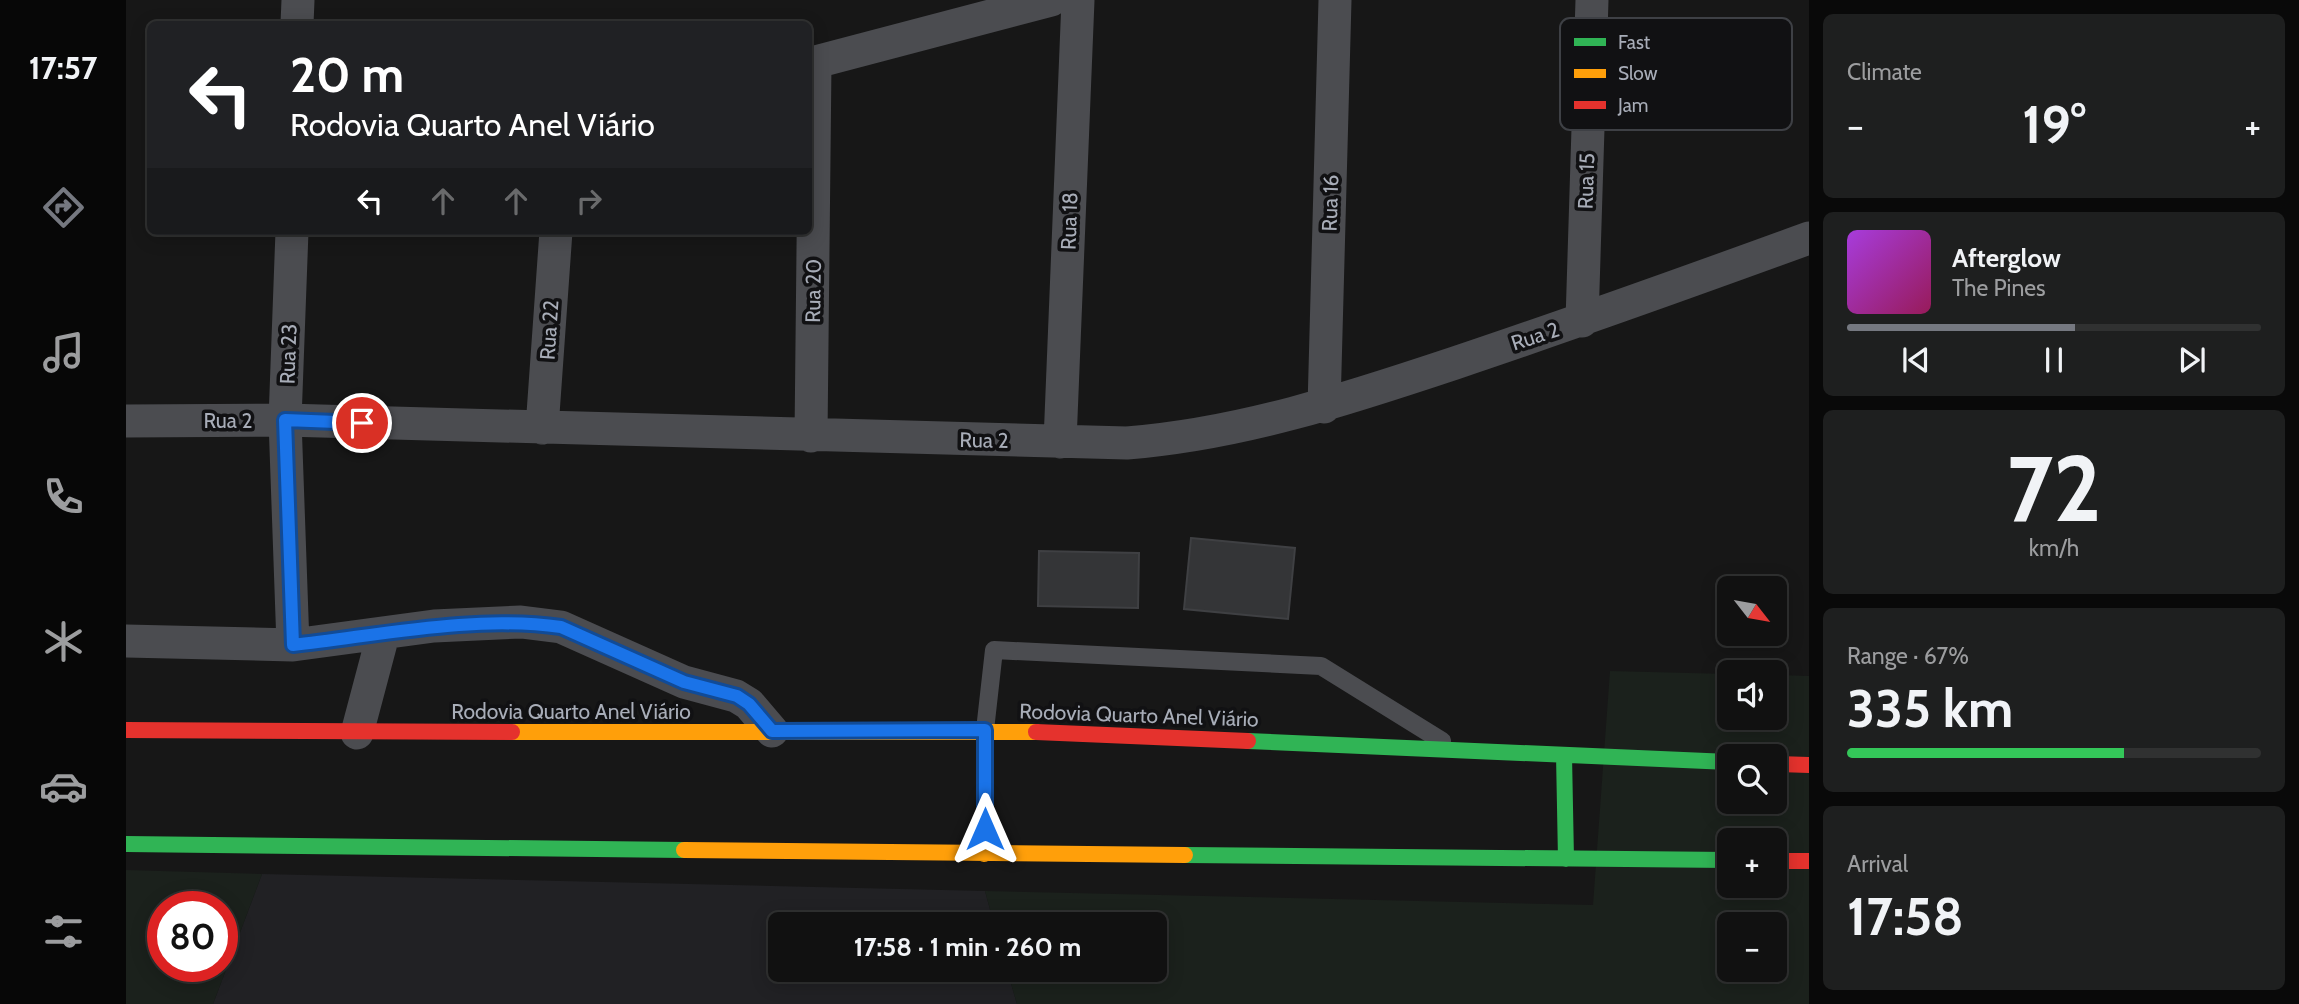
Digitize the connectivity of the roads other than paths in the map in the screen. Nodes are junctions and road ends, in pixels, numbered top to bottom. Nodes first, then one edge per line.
1 (298, 0) edge
2 (1051, 0) edge
3 (1078, 0) edge
4 (1335, 0) edge
5 (1592, 0) edge
6 (1591, 18) edge
7 (298, 21) edge
8 (812, 64) edge
9 (1588, 130) edge
10 (292, 235) edge
11 (556, 235) edge
12 (812, 235) edge
13 (1809, 238) edge
14 (1582, 321) junction
15 (1324, 407) junction
16 (285, 420) junction
17 (126, 421) edge
18 (542, 428) junction
19 (811, 436) junction
20 (1060, 442) junction
21 (383, 635) junction
22 (126, 641) edge
23 (293, 645) junction
24 (126, 730) edge
25 (985, 730) junction
26 (772, 731) junction
27 (357, 733) junction
28 (1454, 748) junction
29 (1564, 755) junction
30 (1717, 761) edge
31 (1787, 764) edge
32 (1809, 765) edge
33 (126, 844) edge
34 (985, 854) junction
35 (1566, 859) junction
36 (1717, 860) edge
37 (1787, 861) edge
38 (1809, 861) edge

1 - 7 street
2 - 8 street
3 - 20 street, Rua 18
4 - 15 street, Rua 16
5 - 6 street, Rua 15
9 - 14 street, Rua 15
10 - 16 street, Rua 23
11 - 18 street, Rua 22
12 - 19 street, Rua 20
13 - 14 street, Rua 2
14 - 15 street, Rua 2
15 - 20 street, Rua 2
16 - 17 street, Rua 2
16 - 18 street, Rua 2
16 - 23 street, Rua 23
18 - 19 street, Rua 2
19 - 20 street, Rua 2
21 - 23 street
21 - 26 street
21 - 27 street
22 - 23 street
24 - 27 highway, Rodovia Quarto Anel Viário
25 - 26 highway, Rodovia Quarto Anel Viário
25 - 28 highway, Rodovia Quarto Anel Viário
25 - 28 lane
25 - 34 highway
26 - 27 highway, Rodovia Quarto Anel Viário
28 - 29 highway, Rodovia Quarto Anel Viário
29 - 30 highway, Rodovia Quarto Anel Viário
29 - 35 highway
31 - 32 highway
33 - 34 highway
34 - 35 highway
35 - 36 highway
37 - 38 highway

